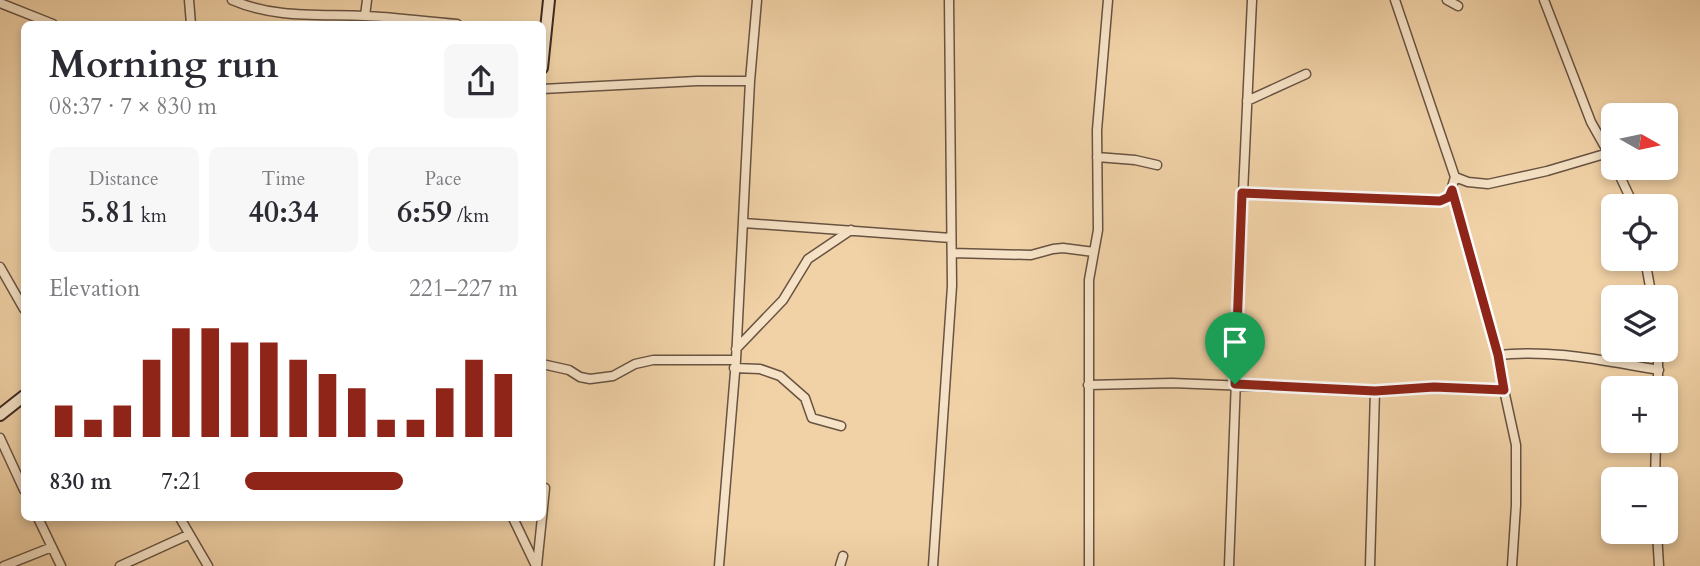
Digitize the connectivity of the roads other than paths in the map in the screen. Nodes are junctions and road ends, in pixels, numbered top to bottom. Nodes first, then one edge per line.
1 (189, 0) edge
2 (232, 0) edge
3 (367, 0) edge
4 (549, 0) edge
5 (757, 0) edge
6 (950, 0) edge
7 (1108, 0) edge
8 (1252, 0) edge
9 (1395, 0) edge
10 (1447, 0) edge
11 (1544, 0) edge
12 (0, 3) edge
13 (1458, 6) dead end
14 (365, 16) junction
15 (45, 21) edge
16 (191, 21) edge
17 (422, 21) edge
18 (546, 22) edge
19 (1306, 74) dead end
20 (750, 81) junction
21 (546, 89) edge
22 (1247, 102) junction
23 (1601, 140) edge
24 (1601, 155) edge
25 (1097, 156) junction
26 (1157, 165) dead end
27 (1455, 177) junction
28 (1452, 190) junction
29 (1242, 193) junction
30 (744, 223) junction
31 (851, 230) junction
32 (951, 238) junction
33 (1094, 252) junction
34 (952, 253) junction
35 (0, 268) edge
36 (21, 304) edge
37 (736, 349) junction
38 (1498, 355) junction
39 (1659, 362) edge
40 (735, 364) junction
41 (546, 366) edge
42 (1659, 370) junction
43 (1659, 376) edge
44 (1235, 384) junction
45 (1087, 385) junction
46 (1504, 390) junction
47 (1375, 391) junction
48 (21, 398) edge
49 (0, 415) edge
50 (841, 426) dead end
51 (0, 438) edge
52 (21, 484) edge
53 (39, 521) edge
54 (181, 521) edge
55 (514, 521) edge
56 (541, 521) edge
57 (188, 535) junction
58 (1658, 544) edge
59 (52, 547) junction
60 (843, 556) dead end
61 (4, 566) edge
62 (61, 566) edge
63 (120, 566) edge
64 (208, 566) edge
65 (536, 566) edge
66 (719, 566) edge
67 (840, 566) edge
68 (933, 566) edge
69 (1089, 566) edge
70 (1229, 566) edge
71 (1370, 566) edge
72 (1512, 566) edge
73 (1659, 566) edge

1 - 16 street
2 - 14 street
3 - 14 street
4 - 18 street
5 - 20 street
6 - 32 street
7 - 25 street
8 - 22 street
9 - 27 street
10 - 13 street
11 - 23 street
12 - 15 street
14 - 17 street
19 - 22 street
20 - 21 street
20 - 30 street
22 - 29 street
24 - 27 street
25 - 26 street
25 - 33 street
27 - 28 street
28 - 29 street
28 - 38 street
29 - 44 street
30 - 31 street
30 - 37 street
31 - 32 street
31 - 37 street
32 - 34 street
33 - 34 street
33 - 45 street
34 - 68 street
35 - 36 street
37 - 40 street
38 - 42 street
38 - 46 street
39 - 42 street
40 - 41 street
40 - 50 street
40 - 66 street
42 - 43 street
44 - 45 street
44 - 47 street
44 - 70 street
45 - 69 street
46 - 47 street
46 - 72 street
47 - 71 street
48 - 49 street
51 - 52 street
53 - 59 street
54 - 57 street
55 - 65 street
56 - 65 street
57 - 63 street
57 - 64 street
58 - 73 street
59 - 61 street
59 - 62 street
60 - 67 street

